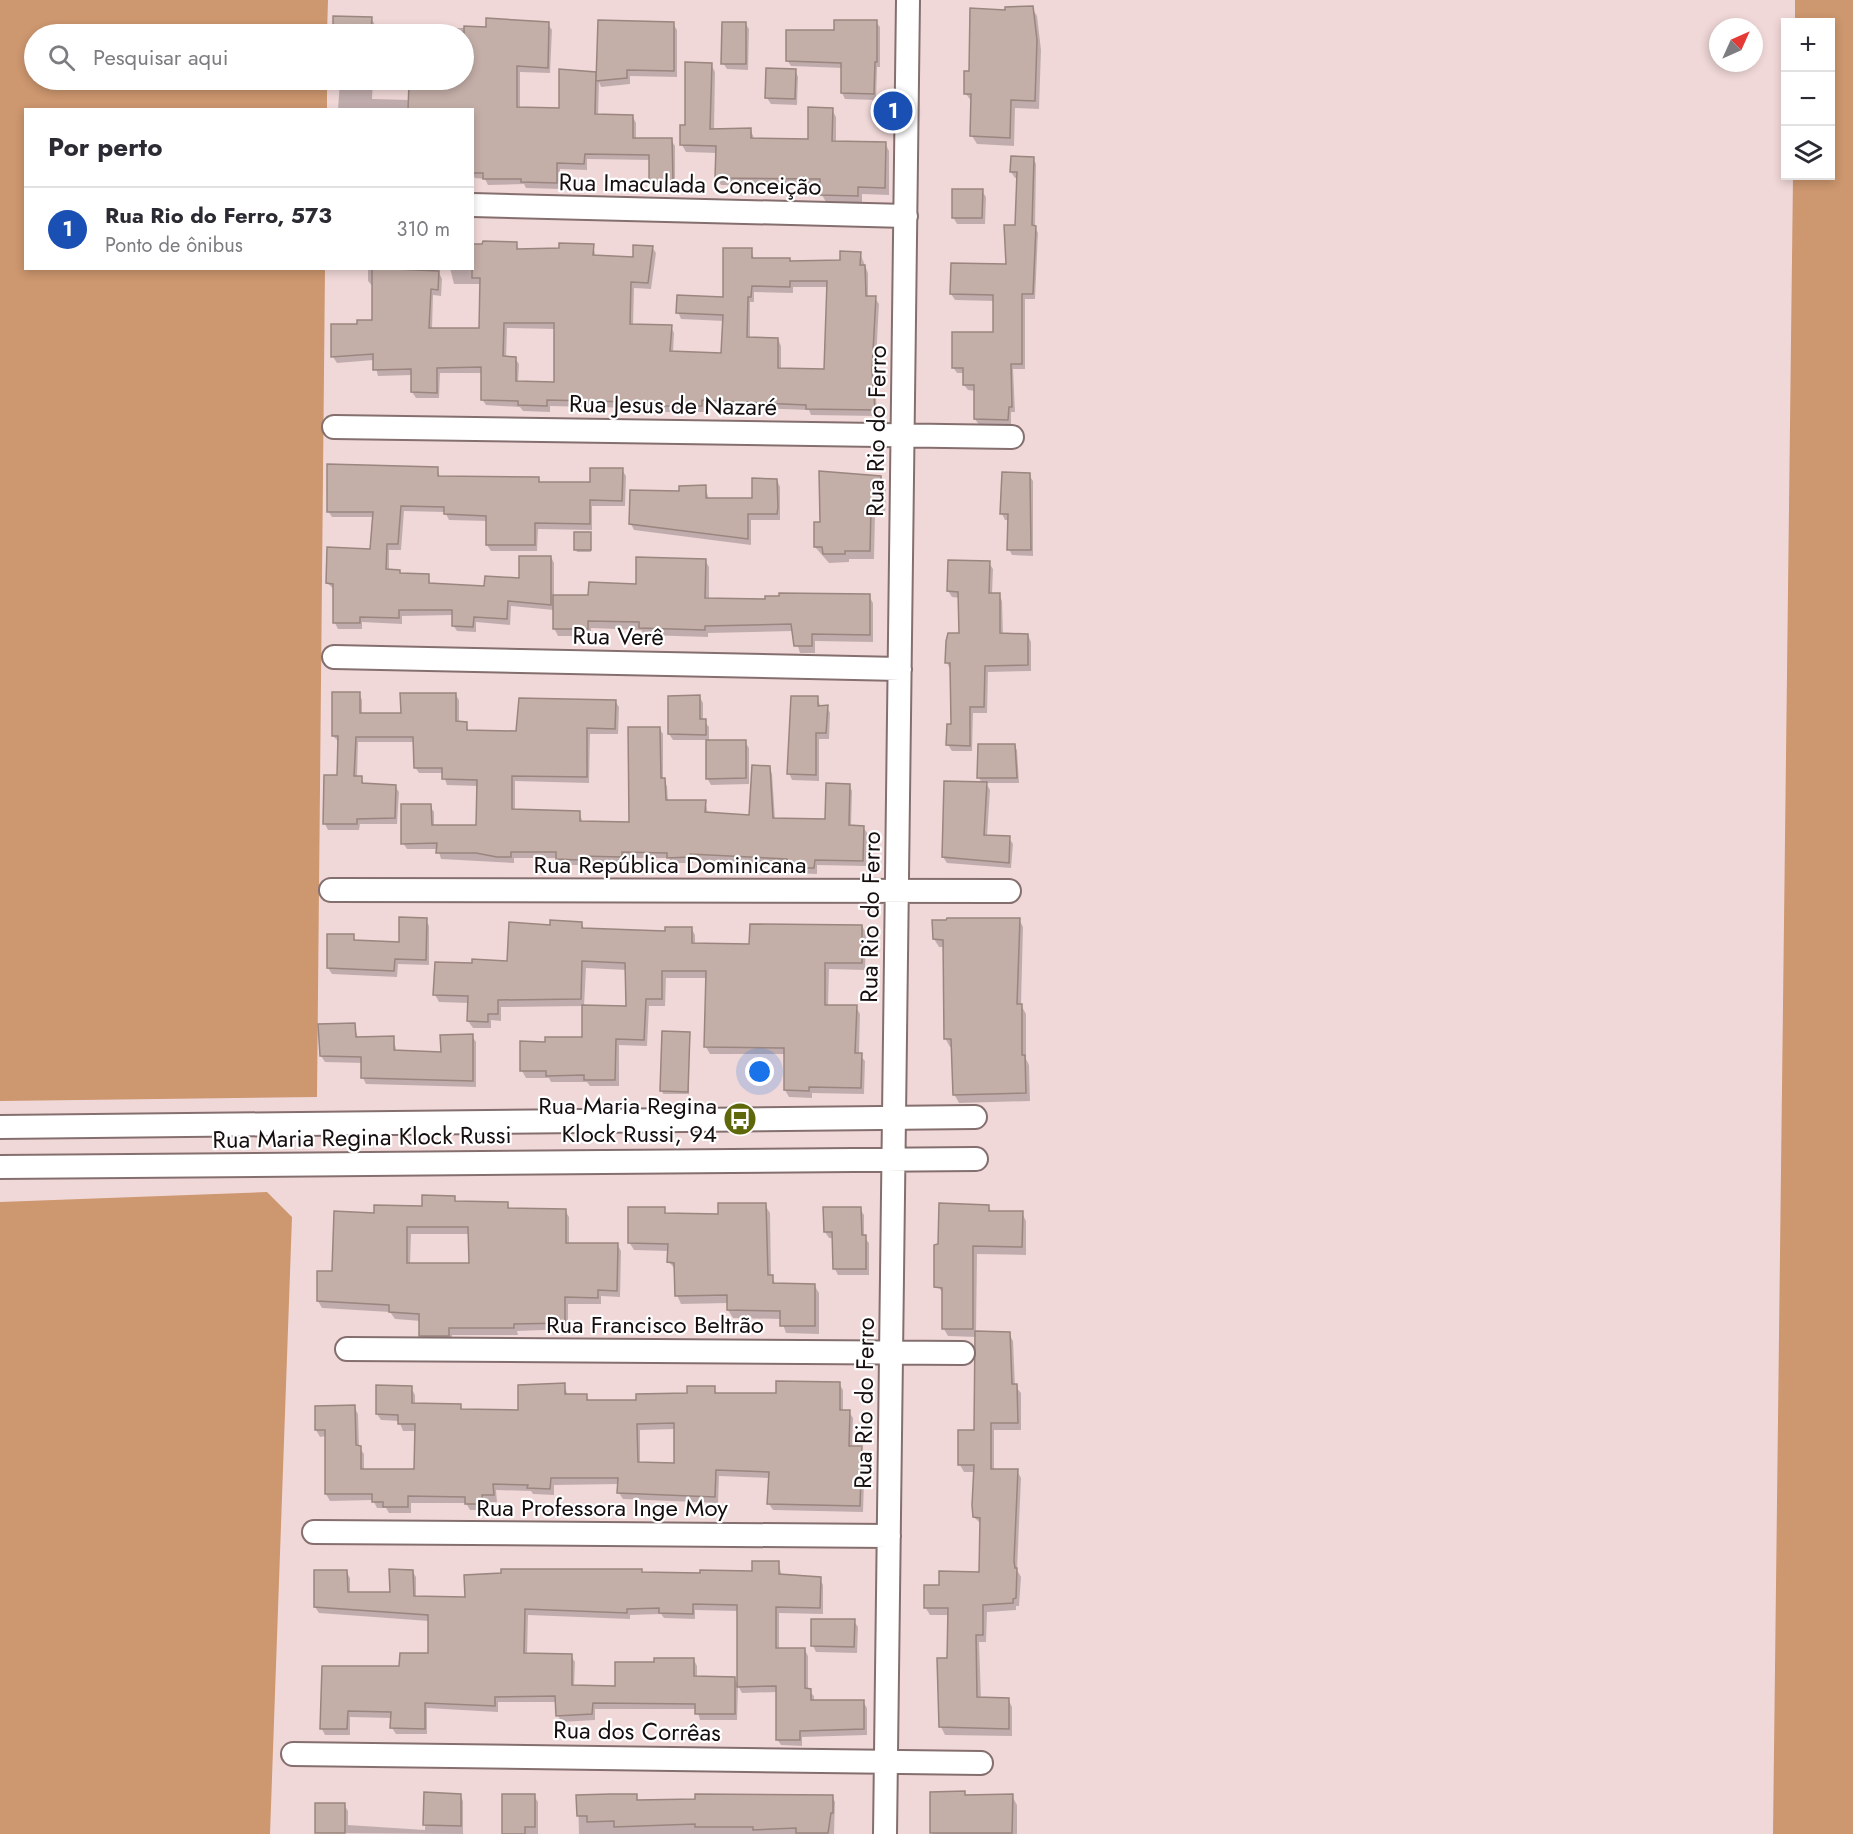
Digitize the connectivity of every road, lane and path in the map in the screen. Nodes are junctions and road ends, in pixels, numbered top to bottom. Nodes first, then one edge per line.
1 (908, 0) edge
2 (474, 205) edge
3 (906, 216) junction
4 (334, 427) dead end
5 (903, 436) junction
6 (1012, 437) dead end
7 (334, 657) dead end
8 (900, 669) junction
9 (332, 890) dead end
10 (897, 891) junction
11 (1009, 891) dead end
12 (894, 1117) junction
13 (975, 1117) dead end
14 (0, 1127) edge
15 (894, 1158) junction
16 (976, 1159) dead end
17 (0, 1167) edge
18 (347, 1349) dead end
19 (891, 1353) junction
20 (963, 1353) dead end
21 (314, 1532) dead end
22 (889, 1536) junction
23 (293, 1754) dead end
24 (886, 1762) junction
25 (981, 1763) dead end
26 (885, 1834) edge

1 - 3 street, Rua Rio do Ferro
2 - 3 street, Rua Imaculada Conceição
3 - 5 street, Rua Rio do Ferro
4 - 5 street, Rua Jesus de Nazaré
5 - 6 street, Rua Jesus de Nazaré
5 - 8 street, Rua Rio do Ferro
7 - 8 street, Rua Verê
8 - 10 street, Rua Rio do Ferro
9 - 10 street, Rua República Dominicana
10 - 11 street, Rua República Dominicana
10 - 12 street, Rua Rio do Ferro
12 - 13 street, Rua Maria Regina Klock Russi
12 - 14 street, Rua Maria Regina Klock Russi
12 - 15 street, Rua Rio do Ferro
15 - 16 street, Rua Maria Regina Klock Russi
15 - 17 street, Rua Maria Regina Klock Russi
15 - 19 street, Rua Rio do Ferro
18 - 19 street, Rua Francisco Beltrão
19 - 20 street, Rua Francisco Beltrão
19 - 22 street, Rua Rio do Ferro
21 - 22 street, Rua Professora Inge Moy
22 - 24 street, Rua Rio do Ferro
23 - 24 street, Rua dos Corrêas
24 - 25 street, Rua dos Corrêas
24 - 26 street, Rua Rio do Ferro

